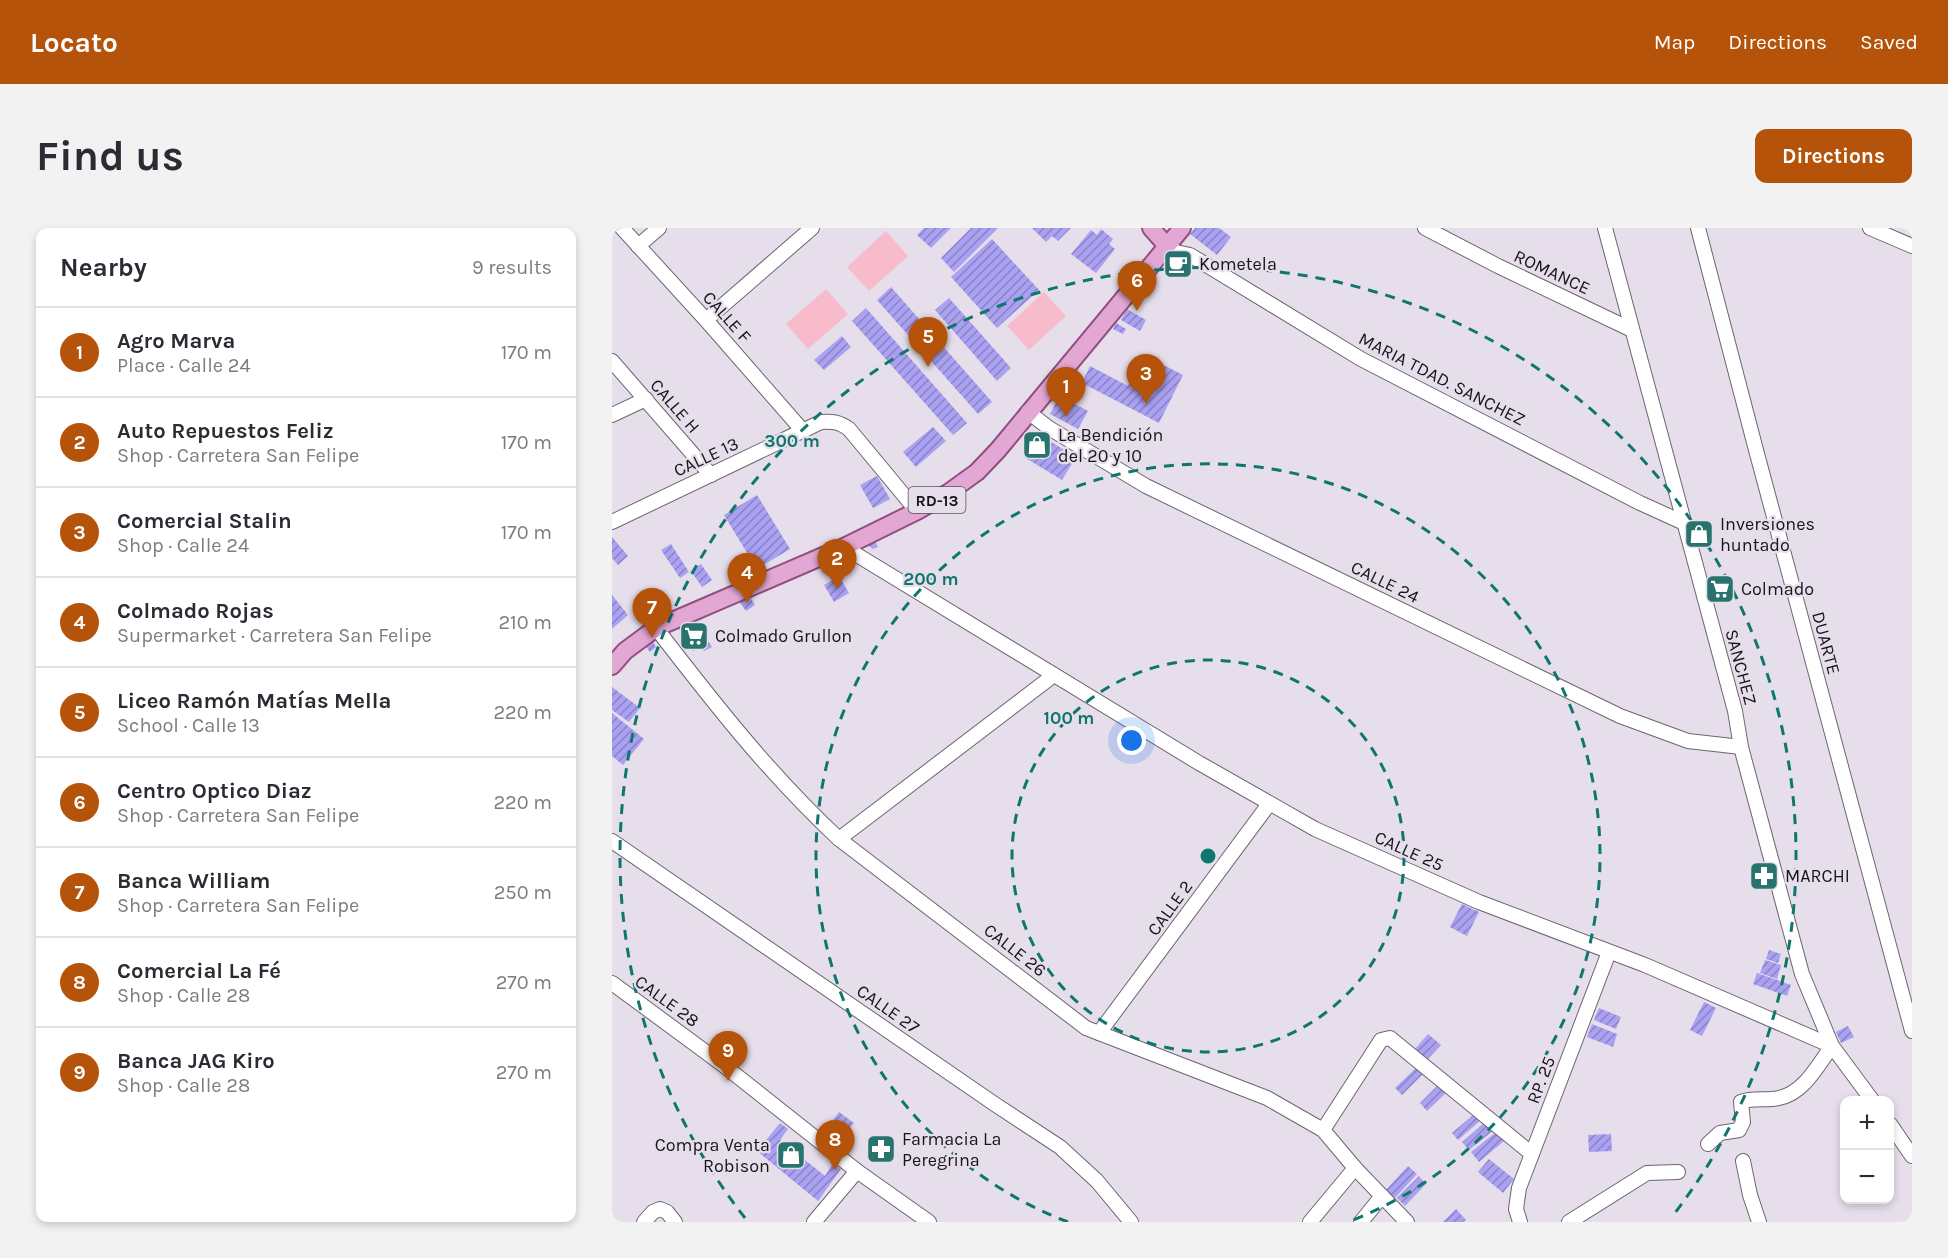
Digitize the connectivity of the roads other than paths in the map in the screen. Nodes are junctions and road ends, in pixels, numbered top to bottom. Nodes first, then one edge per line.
1 (622, 228) edge
2 (659, 228) edge
3 (812, 228) edge
4 (1151, 228) edge
5 (1425, 228) edge
6 (1605, 228) edge
7 (1698, 228) edge
8 (1869, 228) edge
9 (1174, 234) edge
10 (638, 246) junction
11 (1912, 246) edge
12 (706, 320) junction
13 (1632, 330) junction
14 (612, 361) edge
15 (646, 399) junction
16 (1028, 412) junction
17 (612, 415) edge
18 (803, 431) junction
19 (711, 475) junction
20 (917, 511) junction
21 (612, 522) edge
22 (1684, 523) junction
23 (844, 548) junction
24 (656, 628) junction
25 (612, 666) edge
26 (1054, 675) junction
27 (1741, 747) junction
28 (1269, 804) junction
29 (839, 839) junction
30 (612, 841) edge
31 (1609, 952) junction
32 (612, 983) edge
33 (1912, 1031) edge
34 (1099, 1033) junction
35 (1832, 1046) junction
36 (1868, 1096) edge
37 (1323, 1130) junction
38 (1894, 1130) edge
39 (1708, 1144) dead end
40 (1532, 1154) junction
41 (1912, 1156) edge
42 (1743, 1161) dead end
43 (1354, 1168) junction
44 (857, 1171) junction
45 (1678, 1172) dead end
46 (1382, 1196) junction
47 (919, 1219) edge
48 (644, 1222) edge
49 (675, 1222) edge
50 (814, 1222) edge
51 (1131, 1222) edge
52 (1310, 1222) edge
53 (1361, 1222) edge
54 (1407, 1222) edge
55 (1520, 1222) edge
56 (1569, 1222) edge
57 (1759, 1222) edge

1 - 10 street, CALLE F
2 - 10 street
3 - 12 street
4 - 9 main road
5 - 13 street, ROMANCE
6 - 13 street, SANCHEZ
7 - 33 street, DUARTE
8 - 11 street
9 - 16 main road, RD-13
9 - 22 street, MARIA TDAD. SANCHEZ
10 - 12 street, CALLE F
12 - 18 street, CALLE F
13 - 22 street, SANCHEZ
14 - 15 street, CALLE H
15 - 17 street
15 - 19 street, CALLE H
16 - 20 main road, RD-13
16 - 27 street, CALLE 24
18 - 19 street, CALLE 13
18 - 20 street, CALLE 13
19 - 21 street, CALLE 13
20 - 23 main road, RD-13
22 - 27 street, SANCHEZ
23 - 24 main road, RD-13
23 - 26 street, CALLE 25
24 - 25 main road, RD-13
24 - 29 street, CALLE 26
26 - 28 street, CALLE 25
26 - 29 street
27 - 35 street, SANCHEZ
28 - 31 street, CALLE 25
28 - 34 street, CALLE 2
29 - 34 street, CALLE 26
30 - 51 street, CALLE 27
31 - 35 street, CALLE 25
31 - 40 street, RP. 25
32 - 44 street, CALLE 28
34 - 37 street, CALLE 26
35 - 36 street, SANCHEZ
35 - 39 street
37 - 40 street
37 - 43 street, CALLE 26
38 - 41 street
40 - 55 street, RP. 25
42 - 57 street
43 - 46 street, CALLE 26
43 - 52 street
44 - 47 street, CALLE 28
44 - 50 street
45 - 56 street
46 - 53 street
46 - 54 street, CALLE 26
48 - 49 street

